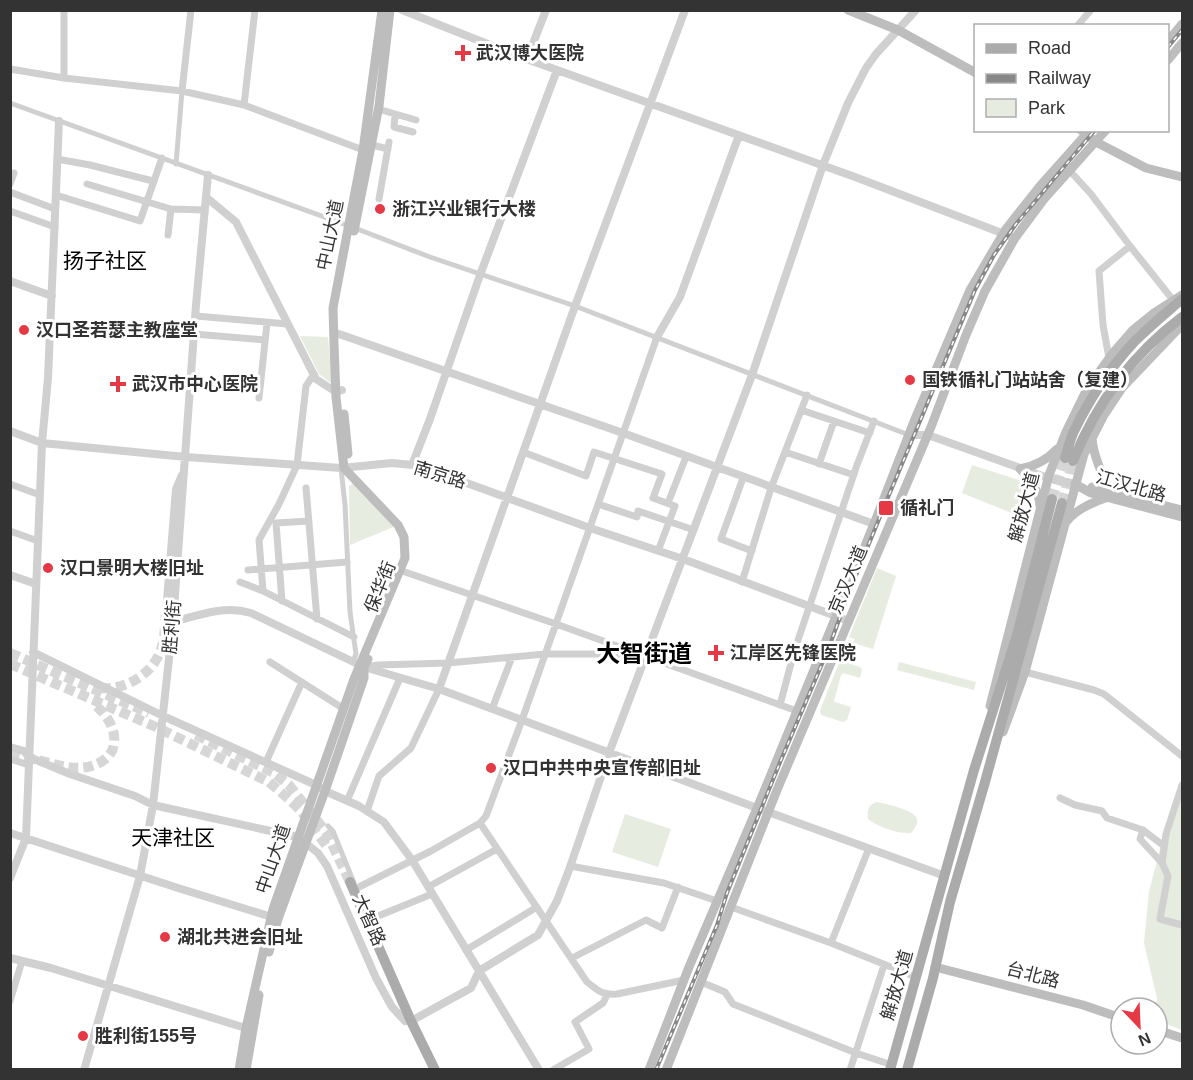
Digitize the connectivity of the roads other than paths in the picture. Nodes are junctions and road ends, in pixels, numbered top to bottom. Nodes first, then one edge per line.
1 (64, 10) edge
2 (191, 10) edge
3 (255, 10) edge
4 (382, 10) edge
5 (390, 10) edge
6 (402, 10) edge
7 (546, 10) edge
8 (685, 10) edge
9 (848, 10) edge
10 (916, 10) edge
11 (1090, 10) edge
12 (1079, 24) edge
13 (1182, 24) edge
14 (898, 30) junction
15 (1169, 39) edge
16 (1182, 43) edge
17 (1169, 58) edge
18 (527, 59) junction
19 (10, 69) edge
20 (557, 70) junction
21 (974, 72) edge
22 (64, 78) junction
23 (182, 91) junction
24 (10, 103) edge
25 (650, 103) junction
26 (244, 105) junction
27 (378, 109) junction
28 (395, 114) junction
29 (416, 120) dead end
30 (59, 121) junction
31 (413, 132) dead end
32 (1086, 132) edge
33 (1104, 132) edge
34 (739, 135) junction
35 (1096, 142) junction
36 (367, 148) junction
37 (162, 158) junction
38 (57, 159) junction
39 (176, 164) junction
40 (823, 165) junction
41 (1070, 171) junction
42 (14, 173) dead end
43 (208, 175) junction
44 (1182, 177) edge
45 (153, 181) junction
46 (10, 184) edge
47 (87, 184) dead end
48 (10, 192) edge
49 (56, 195) junction
50 (206, 197) junction
51 (379, 199) dead end
52 (146, 201) junction
53 (171, 208) junction
54 (55, 209) junction
55 (205, 210) junction
56 (10, 211) edge
57 (55, 227) junction
58 (352, 227) junction
59 (1003, 233) junction
60 (168, 235) dead end
61 (1015, 238) junction
62 (1130, 246) junction
63 (480, 274) junction
64 (10, 281) edge
65 (52, 296) junction
66 (1179, 298) edge
67 (575, 306) junction
68 (196, 316) junction
69 (1182, 317) edge
70 (267, 323) junction
71 (288, 324) junction
72 (1182, 325) edge
73 (194, 334) junction
74 (339, 334) junction
75 (657, 337) junction
76 (265, 340) junction
77 (1109, 358) junction
78 (446, 371) junction
79 (314, 374) junction
80 (752, 375) junction
81 (339, 391) junction
82 (807, 395) junction
83 (259, 398) dead end
84 (540, 404) junction
85 (801, 410) junction
86 (834, 421) junction
87 (874, 422) junction
88 (10, 430) edge
89 (623, 433) junction
90 (870, 433) junction
91 (909, 435) junction
92 (928, 435) junction
93 (1092, 437) junction
94 (42, 442) junction
95 (1060, 445) junction
96 (523, 452) junction
97 (785, 452) junction
98 (186, 457) junction
99 (686, 457) junction
100 (614, 458) junction
101 (819, 464) junction
102 (297, 465) junction
103 (412, 465) junction
104 (345, 468) junction
105 (717, 468) junction
106 (184, 469) junction
107 (1020, 469) junction
108 (854, 475) junction
109 (743, 478) junction
110 (1048, 478) junction
111 (10, 484) edge
112 (1075, 484) junction
113 (306, 488) dead end
114 (771, 488) junction
115 (40, 495) junction
116 (1110, 495) junction
117 (507, 498) junction
118 (668, 503) junction
119 (598, 504) junction
120 (1040, 509) junction
121 (1182, 510) edge
122 (841, 513) junction
123 (1182, 518) edge
124 (309, 520) junction
125 (669, 520) junction
126 (874, 524) junction
127 (1065, 524) junction
128 (590, 528) junction
129 (693, 530) junction
130 (10, 531) edge
131 (38, 541) junction
132 (658, 551) junction
133 (752, 551) junction
134 (682, 559) junction
135 (347, 561) dead end
136 (313, 565) junction
137 (280, 568) junction
138 (262, 569) junction
139 (248, 570) dead end
140 (405, 572) junction
141 (10, 575) edge
142 (240, 582) dead end
143 (742, 582) junction
144 (36, 584) junction
145 (263, 591) junction
146 (472, 596) junction
147 (282, 601) junction
148 (810, 608) junction
149 (166, 613) tunnel mouth
150 (836, 617) junction
151 (317, 619) junction
152 (849, 621) junction
153 (173, 622) junction
154 (556, 624) junction
155 (354, 638) junction
156 (629, 650) junction
157 (33, 652) junction
158 (546, 654) junction
159 (645, 656) junction
160 (512, 657) junction
161 (270, 662) dead end
162 (448, 663) junction
163 (359, 664) junction
164 (1025, 672) junction
165 (400, 678) junction
166 (302, 682) junction
167 (439, 689) junction
168 (780, 705) junction
169 (344, 709) junction
170 (492, 709) junction
171 (797, 711) junction
172 (163, 716) junction
173 (522, 720) junction
174 (10, 747) edge
175 (609, 753) junction
176 (1182, 756) edge
177 (10, 759) edge
178 (29, 761) junction
179 (266, 762) junction
180 (974, 770) junction
181 (985, 782) junction
182 (316, 785) junction
183 (1182, 785) edge
184 (325, 791) junction
185 (1060, 798) dead end
186 (347, 801) junction
187 (153, 805) junction
188 (757, 808) junction
189 (367, 811) junction
190 (769, 812) junction
191 (480, 824) junction
192 (328, 826) dead end
193 (1143, 830) junction
194 (10, 832) edge
195 (26, 838) junction
196 (302, 840) junction
197 (1164, 846) junction
198 (869, 848) junction
199 (497, 849) junction
200 (412, 860) junction
201 (1162, 863) junction
202 (570, 866) junction
203 (140, 876) junction
204 (945, 876) junction
205 (10, 878) edge
206 (350, 885) junction
207 (678, 887) junction
208 (430, 890) junction
209 (717, 901) junction
210 (537, 907) junction
211 (731, 907) junction
212 (274, 918) junction
213 (368, 920) junction
214 (546, 920) junction
215 (1182, 925) edge
216 (831, 943) junction
217 (466, 950) junction
218 (10, 958) edge
219 (572, 958) junction
220 (22, 961) junction
221 (884, 965) junction
222 (935, 967) junction
223 (479, 970) junction
224 (916, 977) junction
225 (684, 981) junction
226 (701, 982) junction
227 (108, 987) junction
228 (607, 995) junction
229 (10, 1001) edge
230 (1109, 1014) edge
231 (408, 1019) junction
232 (249, 1029) junction
233 (856, 1053) junction
234 (891, 1067) edge
235 (84, 1070) edge
236 (239, 1070) edge
237 (246, 1070) edge
238 (426, 1070) edge
239 (435, 1070) edge
240 (539, 1070) edge
241 (553, 1070) edge
242 (649, 1070) edge
243 (666, 1070) edge
244 (850, 1070) edge
245 (907, 1070) edge

1 - 22 street
2 - 23 street
3 - 26 street
4 - 36 main road, 中山大道
5 - 27 main road, 中山大道
6 - 18 street
7 - 18 street
8 - 25 street
9 - 14 main road
10 - 14 street
11 - 12 street
13 - 15 main road
14 - 21 main road
14 - 40 street
16 - 17 main road
18 - 20 street
19 - 22 street
20 - 25 street
20 - 63 street
22 - 23 street
23 - 26 street
23 - 39 street
24 - 30 street
25 - 34 street
25 - 67 street
26 - 36 street
27 - 28 street
27 - 36 main road, 中山大道
28 - 29 street
28 - 31 street
30 - 37 street
30 - 38 street
32 - 35 main road
32 - 59 main road, 京汉大道
33 - 35 main road, 京汉大道
34 - 40 street
34 - 75 street
35 - 41 main road, 京汉大道
35 - 44 main road
36 - 51 street
36 - 58 main road, 中山大道
37 - 39 street
37 - 45 street
38 - 45 street
38 - 49 street
39 - 43 street
40 - 59 street
40 - 80 street
41 - 61 main road, 京汉大道
41 - 62 street
42 - 46 street
43 - 50 street, 胜利街
43 - 58 street
45 - 52 street
47 - 52 street
48 - 54 street
49 - 52 street
49 - 54 street
50 - 55 street, 胜利街
50 - 71 street
52 - 53 street
53 - 55 street
53 - 60 street
54 - 57 street
55 - 68 street, 胜利街
56 - 57 street
57 - 65 street
58 - 63 street
58 - 74 main road, 中山大道
58 - 81 main road, 中山大道
59 - 61 street
59 - 91 main road, 京汉大道
61 - 92 main road, 京汉大道
62 - 66 street
62 - 77 street
63 - 67 street
63 - 78 street
64 - 65 street
65 - 94 street
66 - 69 main road
66 - 77 main road, 解放大道
67 - 75 street
67 - 84 street
68 - 70 street
68 - 73 street, 胜利街
70 - 71 street
70 - 76 street
71 - 79 street
72 - 93 main road, 解放大道
73 - 76 street
73 - 98 street, 胜利街
74 - 78 street
74 - 81 main road, 中山大道
75 - 80 street
75 - 89 street
76 - 83 street
77 - 95 main road, 解放大道
78 - 84 street
78 - 103 street
79 - 81 street
79 - 102 street
80 - 82 street
80 - 105 street
81 - 104 main road, 中山大道
82 - 85 street
82 - 87 street
84 - 89 street
84 - 96 street
85 - 86 street
85 - 97 street
86 - 90 street
86 - 101 street
87 - 90 street
87 - 91 street
88 - 94 street, 南京路
89 - 99 street
89 - 100 street
90 - 108 street
91 - 92 street
91 - 126 main road, 京汉大道
92 - 107 street
92 - 152 main road, 京汉大道
93 - 112 main road, 解放大道
93 - 116 main road
94 - 98 street, 南京路
94 - 115 street
95 - 107 main road
95 - 110 main road, 解放大道
96 - 100 street
96 - 117 street
97 - 101 street
97 - 114 street
98 - 102 street, 南京路
98 - 106 street, 胜利街
99 - 105 street
99 - 118 street
100 - 118 street
100 - 119 street
101 - 108 street
102 - 104 street, 南京路
102 - 138 street
103 - 104 street, 南京路
103 - 117 street, 南京路
104 - 140 main road, 保华街
104 - 155 street, 中山大道
104 - 163 main road, 保华街
105 - 109 street
105 - 129 street
106 - 149 street
106 - 153 street, 胜利街
107 - 110 street
107 - 120 main road
108 - 122 street
109 - 114 street
109 - 133 street
110 - 112 street
110 - 120 main road, 解放大道
111 - 115 street
112 - 116 main road, 江汉北路
112 - 127 main road, 解放大道
113 - 124 street
114 - 122 street
114 - 133 street
115 - 131 street
116 - 121 main road, 江汉北路
116 - 123 main road, 江汉北路
116 - 127 main road
117 - 128 street, 南京路
117 - 146 street
118 - 125 street
119 - 125 street
119 - 128 street
120 - 180 main road, 解放大道
122 - 126 street
122 - 148 street
124 - 136 street
124 - 137 street
125 - 129 street
125 - 132 street
126 - 150 main road, 京汉大道
127 - 164 main road, 解放大道
128 - 132 street, 南京路
128 - 154 street
129 - 134 street
130 - 131 street
131 - 144 street
132 - 134 street, 南京路
133 - 143 street
134 - 143 street, 南京路
134 - 159 street
135 - 136 street
136 - 137 street
136 - 151 street
137 - 138 street
137 - 147 street
138 - 139 street
138 - 145 street
140 - 146 street
140 - 163 main road, 保华街
141 - 144 street
142 - 145 street
143 - 148 street, 南京路
144 - 157 street
145 - 147 street
146 - 154 street
146 - 162 street
147 - 151 street
148 - 150 street, 南京路
148 - 168 street
150 - 152 street, 南京路
150 - 171 main road, 京汉大道
151 - 155 street
152 - 190 main road, 京汉大道
153 - 163 street
153 - 172 street, 胜利街
154 - 156 street
154 - 158 street
155 - 163 street, 中山大道
156 - 158 street
156 - 159 street
157 - 172 street
157 - 178 street
158 - 160 street
158 - 173 street
159 - 168 street
159 - 175 street
160 - 162 street
160 - 170 street
161 - 166 street
162 - 163 street
162 - 167 street
163 - 165 street
163 - 169 main road, 中山大道
163 - 184 main road, 中山大道
164 - 176 street
164 - 181 main road, 解放大道
165 - 167 street
165 - 186 street
166 - 169 street
166 - 179 street
167 - 170 street
167 - 189 street
168 - 171 street
169 - 182 main road, 中山大道
170 - 173 street
171 - 188 main road, 京汉大道
172 - 179 street
172 - 187 street, 胜利街
173 - 175 street
173 - 191 street
174 - 178 street
175 - 188 street
175 - 202 street
177 - 178 street
178 - 187 street
178 - 195 street
179 - 182 street
180 - 181 main road, 解放大道
180 - 204 main road, 解放大道
181 - 222 main road, 解放大道
182 - 184 street
182 - 196 main road, 中山大道
183 - 197 street
184 - 186 street
184 - 196 main road, 中山大道
185 - 193 street
186 - 189 street
187 - 196 street
187 - 203 street, 胜利街
188 - 190 street
188 - 209 main road, 京汉大道
189 - 200 street
190 - 198 street
190 - 211 main road, 京汉大道
191 - 199 street
191 - 200 street
192 - 206 street, 大智路
193 - 197 street
193 - 201 street
194 - 195 street
195 - 203 street
195 - 205 street
196 - 212 main road, 中山大道
196 - 231 street, 大智路
197 - 201 street
198 - 204 street
198 - 216 street
199 - 208 street
199 - 210 street
200 - 206 street
200 - 208 street
201 - 215 street
202 - 207 street
202 - 214 street
203 - 212 street
203 - 227 street, 胜利街
204 - 224 main road, 解放大道
206 - 213 main road, 大智路
206 - 231 main road, 大智路
207 - 209 street
207 - 219 street
208 - 213 street
208 - 217 street
209 - 225 main road, 京汉大道
210 - 214 street
210 - 217 street
211 - 216 street
211 - 226 main road, 京汉大道
212 - 232 main road, 中山大道
213 - 231 main road, 大智路
214 - 219 street
214 - 223 street
216 - 221 street
217 - 223 street
218 - 220 street
219 - 228 street
220 - 227 street
220 - 229 street
221 - 224 street
221 - 233 street
222 - 230 main road, 台北路
222 - 245 main road, 解放大道
223 - 231 street
223 - 240 street
224 - 234 main road, 解放大道
225 - 228 street
225 - 242 main road, 京汉大道
226 - 233 street
226 - 243 main road, 京汉大道
227 - 232 street
227 - 235 street, 胜利街
228 - 241 street
231 - 238 main road, 大智路
231 - 239 main road, 大智路
232 - 236 main road, 中山大道
232 - 237 main road, 中山大道
233 - 234 street
233 - 244 street

